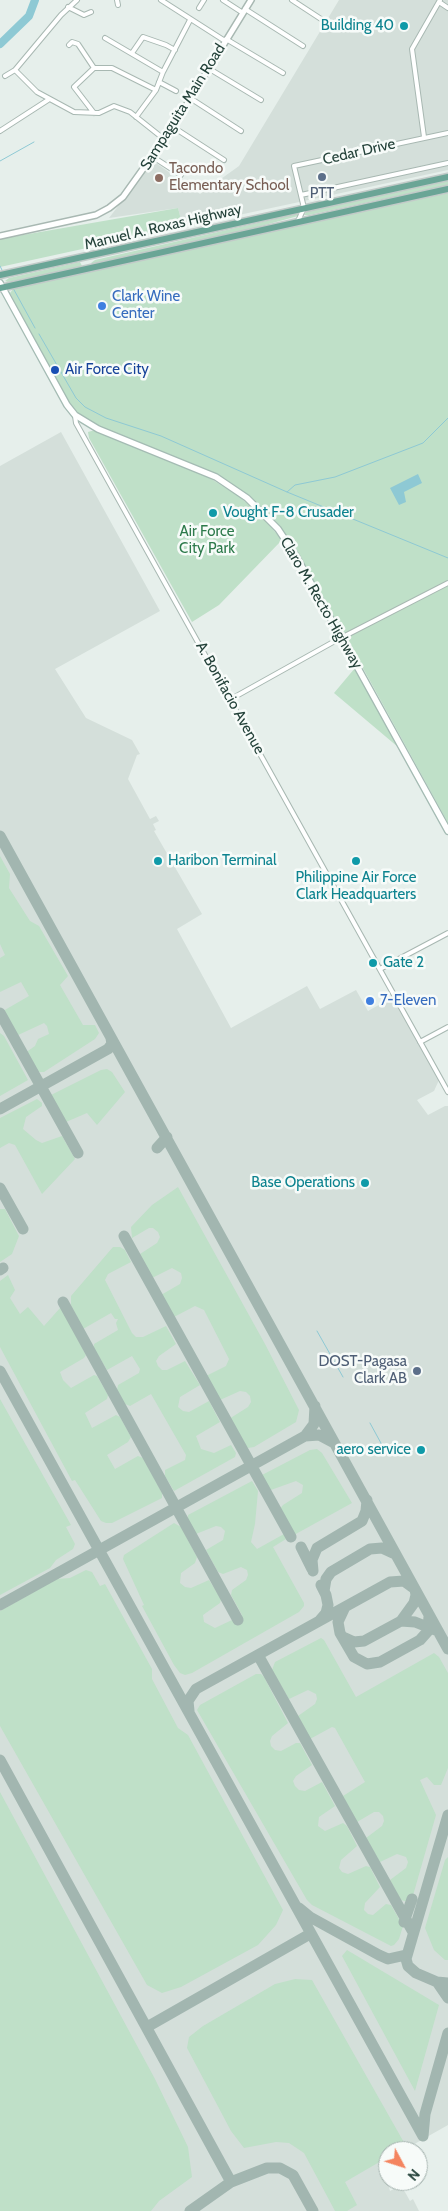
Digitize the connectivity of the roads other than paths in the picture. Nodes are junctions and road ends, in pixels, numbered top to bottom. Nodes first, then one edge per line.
1 (76, 0) edge
2 (161, 0) edge
3 (204, 0) edge
4 (223, 0) edge
5 (251, 0) edge
6 (292, 0) edge
7 (439, 1) edge
8 (68, 7) junction
9 (199, 8) dead end
10 (448, 8) edge
11 (244, 11) junction
12 (91, 12) dead end
13 (321, 18) dead end
14 (190, 20) junction
15 (105, 38) dead end
16 (225, 40) junction
17 (69, 45) dead end
18 (303, 46) dead end
19 (175, 50) junction
20 (132, 53) junction
21 (94, 68) junction
22 (208, 68) junction
23 (16, 70) junction
24 (162, 72) junction
25 (283, 72) dead end
26 (5, 76) dead end
27 (159, 82) junction
28 (156, 90) junction
29 (176, 92) dead end
30 (190, 98) junction
31 (48, 100) junction
32 (262, 100) dead end
33 (94, 113) junction
34 (136, 117) junction
35 (173, 127) junction
36 (0, 131) edge
37 (241, 132) dead end
38 (448, 132) edge
39 (424, 137) junction
40 (164, 139) junction
41 (152, 157) junction
42 (224, 160) dead end
43 (448, 163) edge
44 (181, 175) dead end
45 (448, 177) edge
46 (448, 189) edge
47 (301, 195) junction
48 (304, 208) junction
49 (297, 222) junction
50 (0, 236) edge
51 (86, 256) junction
52 (90, 268) junction
53 (0, 275) edge
54 (1, 286) edge
55 (0, 295) edge
56 (12, 306) junction
57 (75, 415) junction
58 (448, 583) edge
59 (342, 638) junction
60 (230, 699) junction
61 (448, 830) edge
62 (448, 932) edge
63 (380, 969) junction
64 (448, 1027) edge
65 (420, 1042) junction
66 (448, 1092) edge

1 - 8 street
2 - 14 street
3 - 9 street
4 - 11 street
5 - 11 street, Sampaguita Main Road
6 - 13 street
7 - 10 street
7 - 39 street
8 - 12 street
8 - 23 street
11 - 16 street, Sampaguita Main Road
11 - 18 street
14 - 16 street
14 - 19 street
15 - 20 street
16 - 22 street, Sampaguita Main Road
16 - 25 street
17 - 21 street
19 - 20 street
19 - 24 street
20 - 24 street
21 - 28 street
21 - 33 street
22 - 30 street, Sampaguita Main Road
22 - 32 street
23 - 26 street
23 - 31 street
24 - 27 street
27 - 28 street
27 - 29 street
28 - 34 street
30 - 35 street, Sampaguita Main Road
30 - 37 street
31 - 33 street
31 - 36 street
33 - 34 street
34 - 40 street
35 - 40 street, Sampaguita Main Road
35 - 42 street
38 - 39 street, Cedar Drive
39 - 47 street, Cedar Drive
40 - 41 street, Sampaguita Main Road
41 - 44 street
41 - 50 street, Sampaguita Main Road
43 - 47 street
45 - 48 main road, Manuel A. Roxas Highway
46 - 49 main road, Manuel A. Roxas Highway
47 - 48 street
48 - 49 street
48 - 51 main road, Manuel A. Roxas Highway
49 - 52 main road, Manuel A. Roxas Highway
51 - 52 main road
51 - 53 main road, Manuel A. Roxas Highway
52 - 54 main road, Manuel A. Roxas Highway
54 - 56 main road, A. Bonifacio Avenue
55 - 56 main road, A. Bonifacio Avenue
56 - 57 main road, A. Bonifacio Avenue
57 - 59 main road, Claro M. Recto Highway
57 - 60 street, A. Bonifacio Avenue
58 - 59 street
59 - 60 street
59 - 61 main road, Claro M. Recto Highway
60 - 63 street, A. Bonifacio Avenue
62 - 63 street
63 - 65 street, A. Bonifacio Avenue
64 - 65 street
65 - 66 street, A. Bonifacio Avenue

